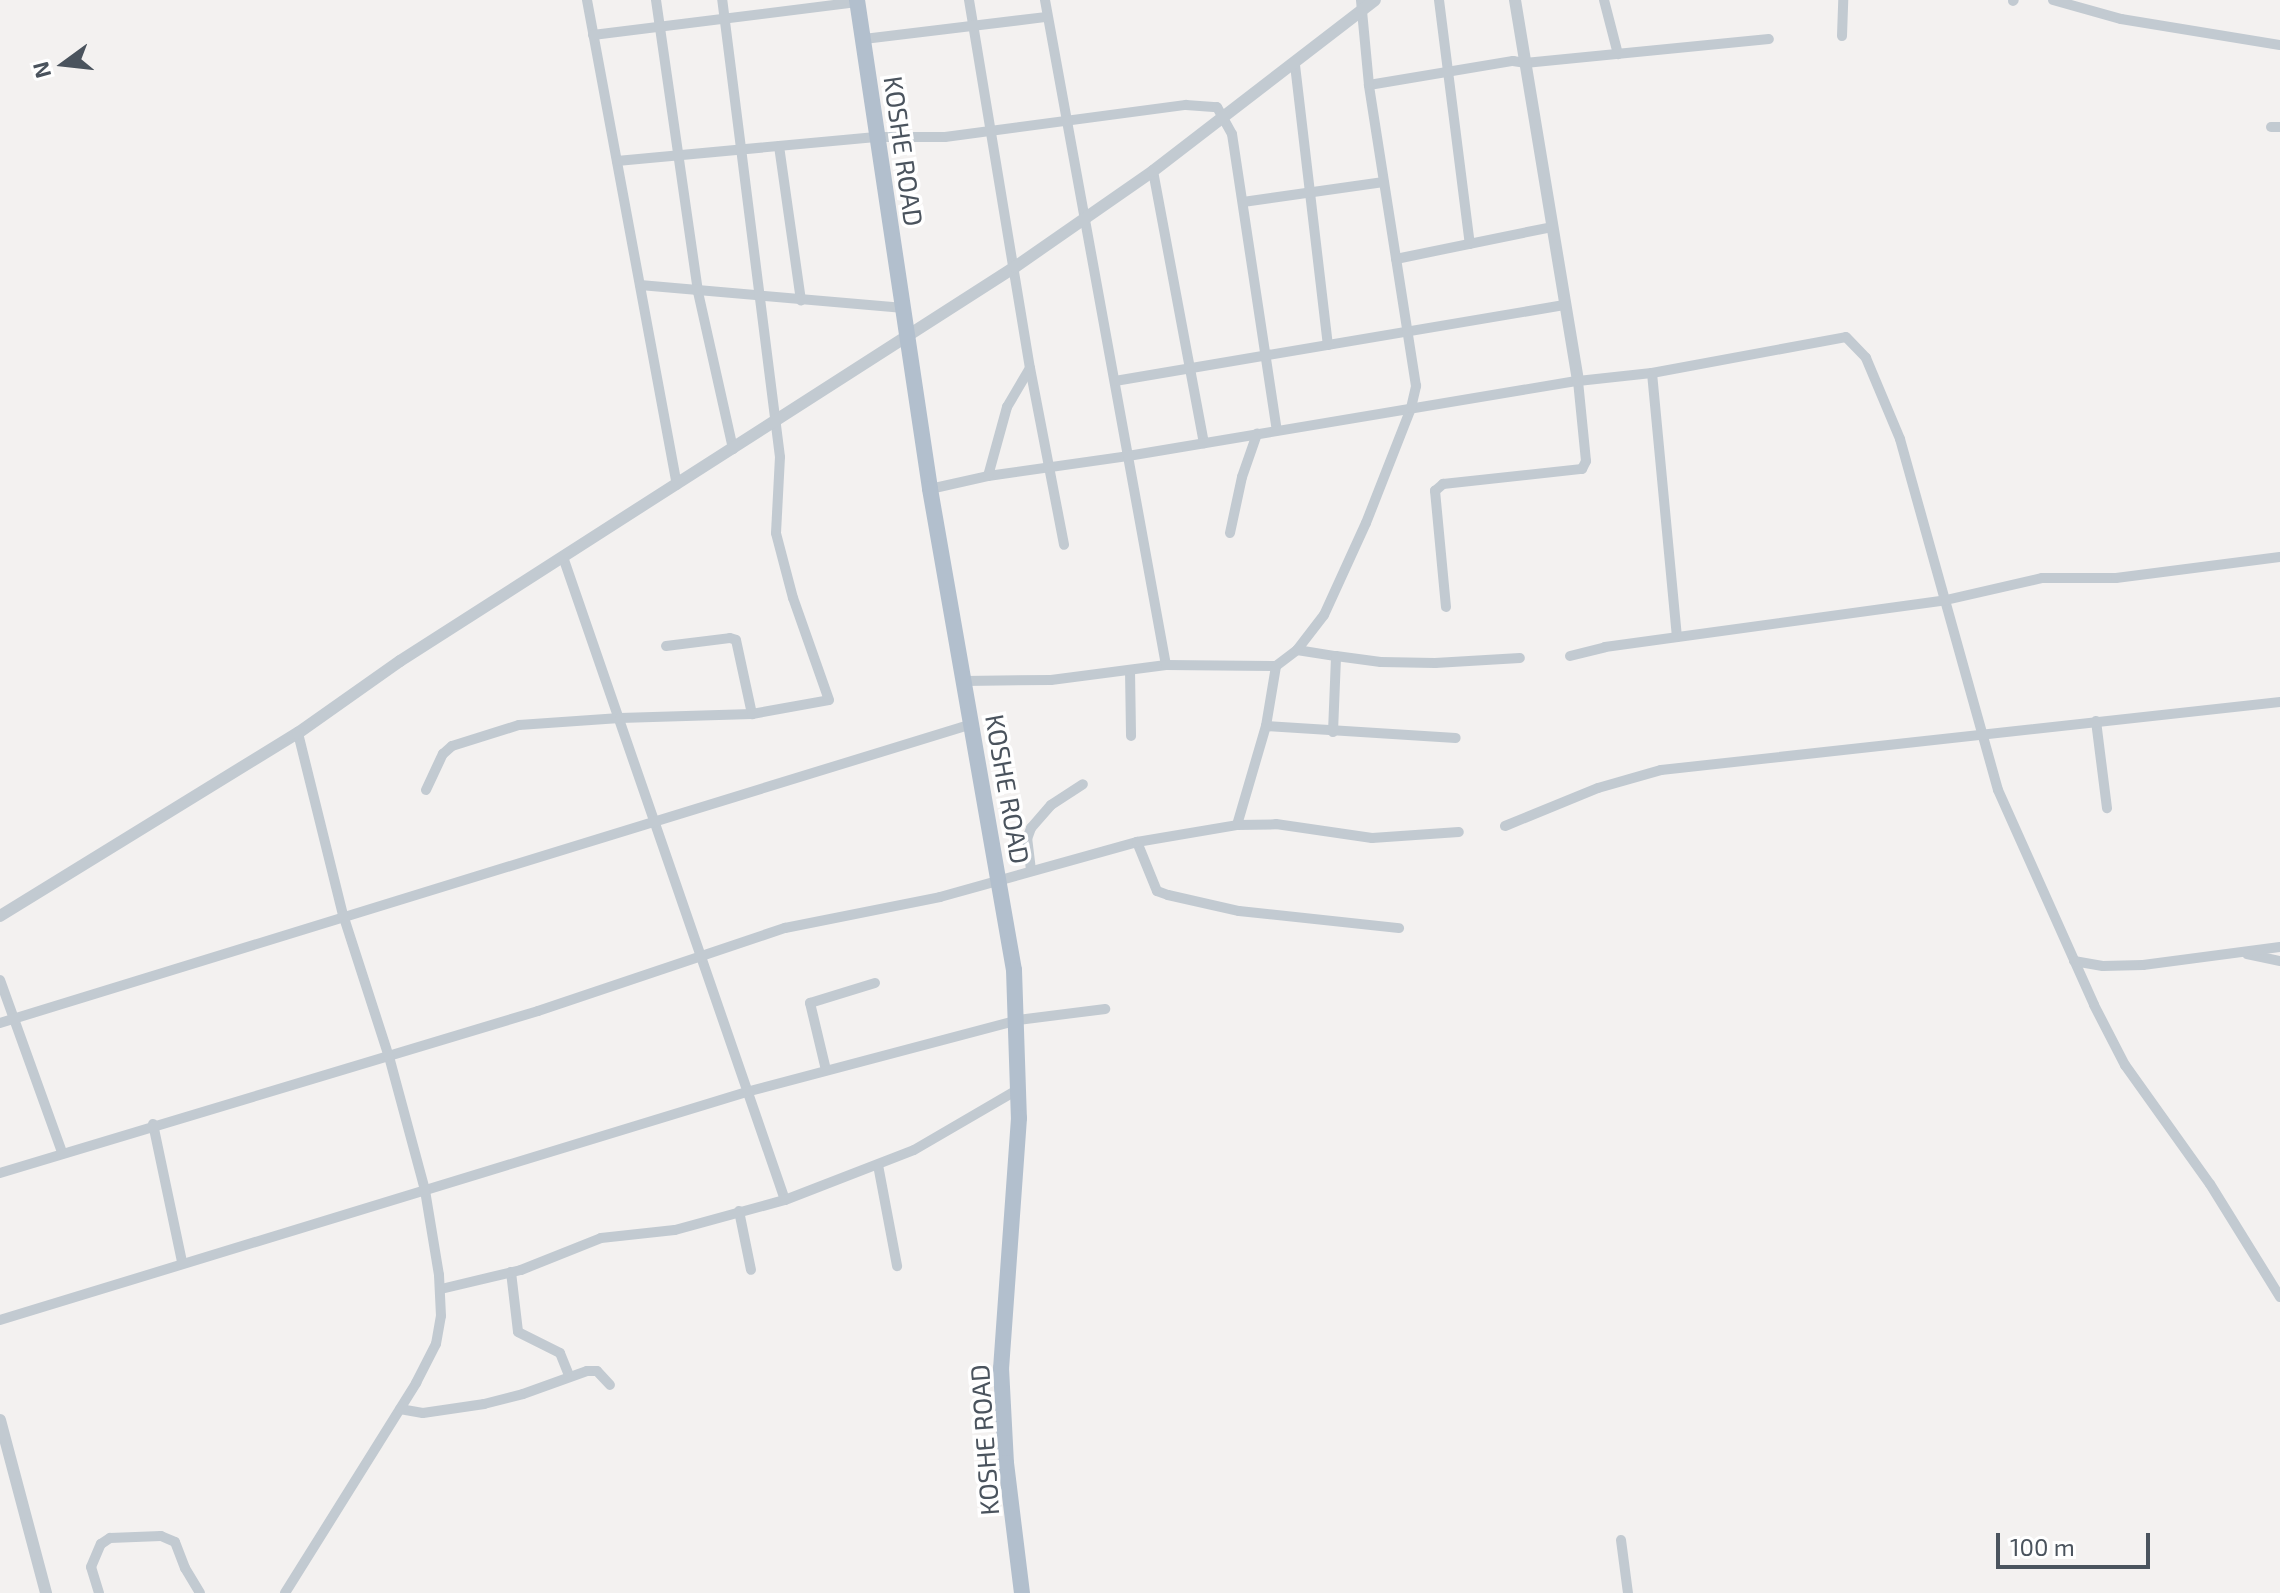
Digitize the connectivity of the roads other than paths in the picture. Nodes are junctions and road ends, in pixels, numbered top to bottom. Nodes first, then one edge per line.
1 (587, 0) edge
2 (656, 0) edge
3 (722, 0) edge
4 (969, 0) edge
5 (1045, 0) edge
6 (1375, 0) edge
7 (1439, 0) edge
8 (1515, 0) edge
9 (1604, 0) edge
10 (1843, 0) edge
11 (2053, 0) edge
12 (857, 1) edge
13 (1362, 5) edge
14 (1047, 17) junction
15 (726, 18) junction
16 (660, 27) junction
17 (973, 27) junction
18 (593, 35) junction
19 (1842, 36) dead end
20 (864, 39) junction
21 (1769, 39) dead end
22 (2280, 45) edge
23 (1618, 54) junction
24 (1525, 63) junction
25 (1295, 65) junction
26 (1449, 71) junction
27 (1369, 85) junction
28 (1226, 117) junction
29 (1065, 119) junction
30 (989, 130) junction
31 (876, 137) junction
32 (779, 146) junction
33 (741, 149) junction
34 (680, 153) junction
35 (617, 161) junction
36 (1153, 171) junction
37 (1384, 182) junction
38 (1311, 192) junction
39 (1243, 202) junction
40 (1085, 219) junction
41 (1552, 227) junction
42 (1470, 244) junction
43 (1396, 259) junction
44 (1015, 267) junction
45 (640, 285) junction
46 (698, 292) junction
47 (758, 294) junction
48 (801, 300) junction
49 (1563, 305) junction
50 (904, 308) junction
51 (1408, 332) junction
52 (907, 334) junction
53 (1328, 345) junction
54 (1264, 355) junction
55 (1188, 367) junction
56 (1030, 368) junction
57 (1652, 373) junction
58 (1115, 381) junction
59 (1578, 381) junction
60 (1411, 408) junction
61 (776, 422) junction
62 (1277, 431) junction
63 (1257, 434) junction
64 (1204, 443) junction
65 (733, 449) junction
66 (1128, 456) junction
67 (1049, 468) junction
68 (988, 476) junction
69 (677, 485) junction
70 (930, 489) junction
71 (1230, 533) dead end
72 (1064, 545) dead end
73 (563, 557) junction
74 (2280, 557) edge
75 (1946, 600) junction
76 (1446, 607) dead end
77 (1677, 637) junction
78 (666, 646) dead end
79 (1297, 650) junction
80 (1336, 656) junction
81 (1570, 656) dead end
82 (1520, 658) dead end
83 (1166, 665) junction
84 (1276, 666) junction
85 (1130, 670) junction
86 (964, 681) junction
87 (2280, 702) edge
88 (752, 714) junction
89 (620, 718) junction
90 (2096, 721) junction
91 (972, 724) junction
92 (1266, 726) junction
93 (1333, 732) junction
94 (1982, 732) junction
95 (298, 733) junction
96 (1131, 736) dead end
97 (1456, 738) dead end
98 (1083, 784) dead end
99 (426, 790) dead end
100 (2107, 808) dead end
101 (654, 824) junction
102 (1237, 825) junction
103 (1505, 826) dead end
104 (1459, 832) dead end
105 (1137, 842) junction
106 (1031, 870) junction
107 (1000, 878) junction
108 (343, 915) junction
109 (0, 916) edge
110 (1399, 928) dead end
111 (2280, 947) edge
112 (2241, 953) junction
113 (702, 957) junction
114 (2074, 961) junction
115 (2280, 961) edge
116 (0, 980) edge
117 (875, 983) dead end
118 (1105, 1009) dead end
119 (13, 1019) junction
120 (1018, 1020) junction
121 (0, 1023) edge
122 (389, 1057) junction
123 (826, 1070) junction
124 (1019, 1089) junction
125 (750, 1091) junction
126 (153, 1124) junction
127 (62, 1152) junction
128 (878, 1165) junction
129 (0, 1173) edge
130 (425, 1190) junction
131 (785, 1200) junction
132 (739, 1211) junction
133 (182, 1262) junction
134 (897, 1266) dead end
135 (751, 1270) dead end
136 (511, 1272) junction
137 (441, 1289) junction
138 (2280, 1297) edge
139 (0, 1320) edge
140 (569, 1375) junction
141 (610, 1385) dead end
142 (400, 1409) junction
143 (0, 1420) edge
144 (1621, 1540) dead end
145 (46, 1593) edge
146 (99, 1593) edge
147 (200, 1593) edge
148 (285, 1593) edge
149 (1022, 1593) edge
150 (1628, 1593) edge

1 - 18 street
2 - 16 street
3 - 15 street
4 - 17 street
5 - 14 street
6 - 13 street
7 - 26 street
8 - 24 street
9 - 23 street
10 - 19 street
11 - 22 street
12 - 15 street
12 - 20 main road, KOSHE ROAD
13 - 25 street
13 - 27 street
14 - 17 street
14 - 29 street
15 - 16 street
15 - 33 street
16 - 18 street
16 - 34 street
17 - 20 street
17 - 30 street
18 - 35 street
20 - 31 main road, KOSHE ROAD
21 - 23 street
23 - 24 street
24 - 26 street
24 - 41 street
25 - 28 street
25 - 38 street
26 - 27 street
26 - 42 street
27 - 37 street
28 - 29 street
28 - 36 street
28 - 39 street
29 - 30 street
29 - 40 street
30 - 31 street
30 - 44 street
31 - 32 street
31 - 50 main road, KOSHE ROAD
32 - 33 street
32 - 48 street
33 - 34 street
33 - 47 street
34 - 35 street
34 - 46 street
35 - 45 street
36 - 40 street
36 - 55 street
37 - 38 street
37 - 43 street
38 - 39 street
38 - 53 street
39 - 54 street
40 - 44 street
40 - 58 street
41 - 42 street
41 - 49 street
42 - 43 street
43 - 51 street
44 - 52 street
44 - 56 street
45 - 46 street
45 - 69 street
46 - 47 street
46 - 65 street
47 - 48 street
47 - 61 street
48 - 50 street
49 - 51 street
49 - 59 street
50 - 52 main road, KOSHE ROAD
51 - 53 street
51 - 60 street
52 - 61 street
52 - 70 main road, KOSHE ROAD
53 - 54 street
54 - 55 street
54 - 62 street
55 - 58 street
55 - 64 street
56 - 67 street
56 - 68 street
57 - 59 street
57 - 75 street
57 - 77 street
58 - 66 street
59 - 60 street
59 - 76 street
60 - 62 street
60 - 79 street
61 - 65 street
61 - 88 street
62 - 63 street
63 - 64 street
63 - 71 street
64 - 66 street
65 - 69 street
66 - 67 street
66 - 83 street
67 - 68 street
67 - 72 street
68 - 70 street
69 - 73 street
70 - 86 main road, KOSHE ROAD
73 - 89 street
73 - 95 street
74 - 75 street
75 - 77 street
75 - 94 street
77 - 81 street
78 - 88 street
79 - 80 street
79 - 84 street
80 - 82 street
80 - 93 street
83 - 84 street
83 - 85 street
84 - 92 street
85 - 86 street
85 - 96 street
86 - 91 main road, KOSHE ROAD
87 - 90 street
88 - 89 street
89 - 99 street
89 - 101 street
90 - 94 street
90 - 100 street
91 - 101 street
91 - 107 main road, KOSHE ROAD
92 - 93 street
92 - 102 street
93 - 97 street
94 - 103 street
94 - 114 street
95 - 108 street
95 - 109 street
98 - 106 street
101 - 108 street
101 - 113 street
102 - 104 street
102 - 105 street
105 - 106 street
105 - 110 street
106 - 107 street
107 - 113 street
107 - 120 main road, KOSHE ROAD
108 - 119 street
108 - 122 street
111 - 112 street
112 - 114 street
112 - 115 street
113 - 122 street
113 - 125 street
114 - 138 street
116 - 119 street
117 - 123 street
118 - 120 street
119 - 121 street
119 - 127 street
120 - 123 street
120 - 124 main road, KOSHE ROAD
122 - 126 street
122 - 130 street
123 - 125 street
124 - 128 street
124 - 149 main road, KOSHE ROAD
125 - 130 street
125 - 131 street
126 - 127 street
126 - 133 street
127 - 129 street
128 - 131 street
128 - 134 street
130 - 133 street
130 - 137 street
131 - 132 street
132 - 135 street
132 - 136 street
133 - 139 street
136 - 137 street
136 - 140 street
137 - 142 street
140 - 141 street
140 - 142 street
142 - 148 street
143 - 145 street
144 - 150 street
146 - 147 street

